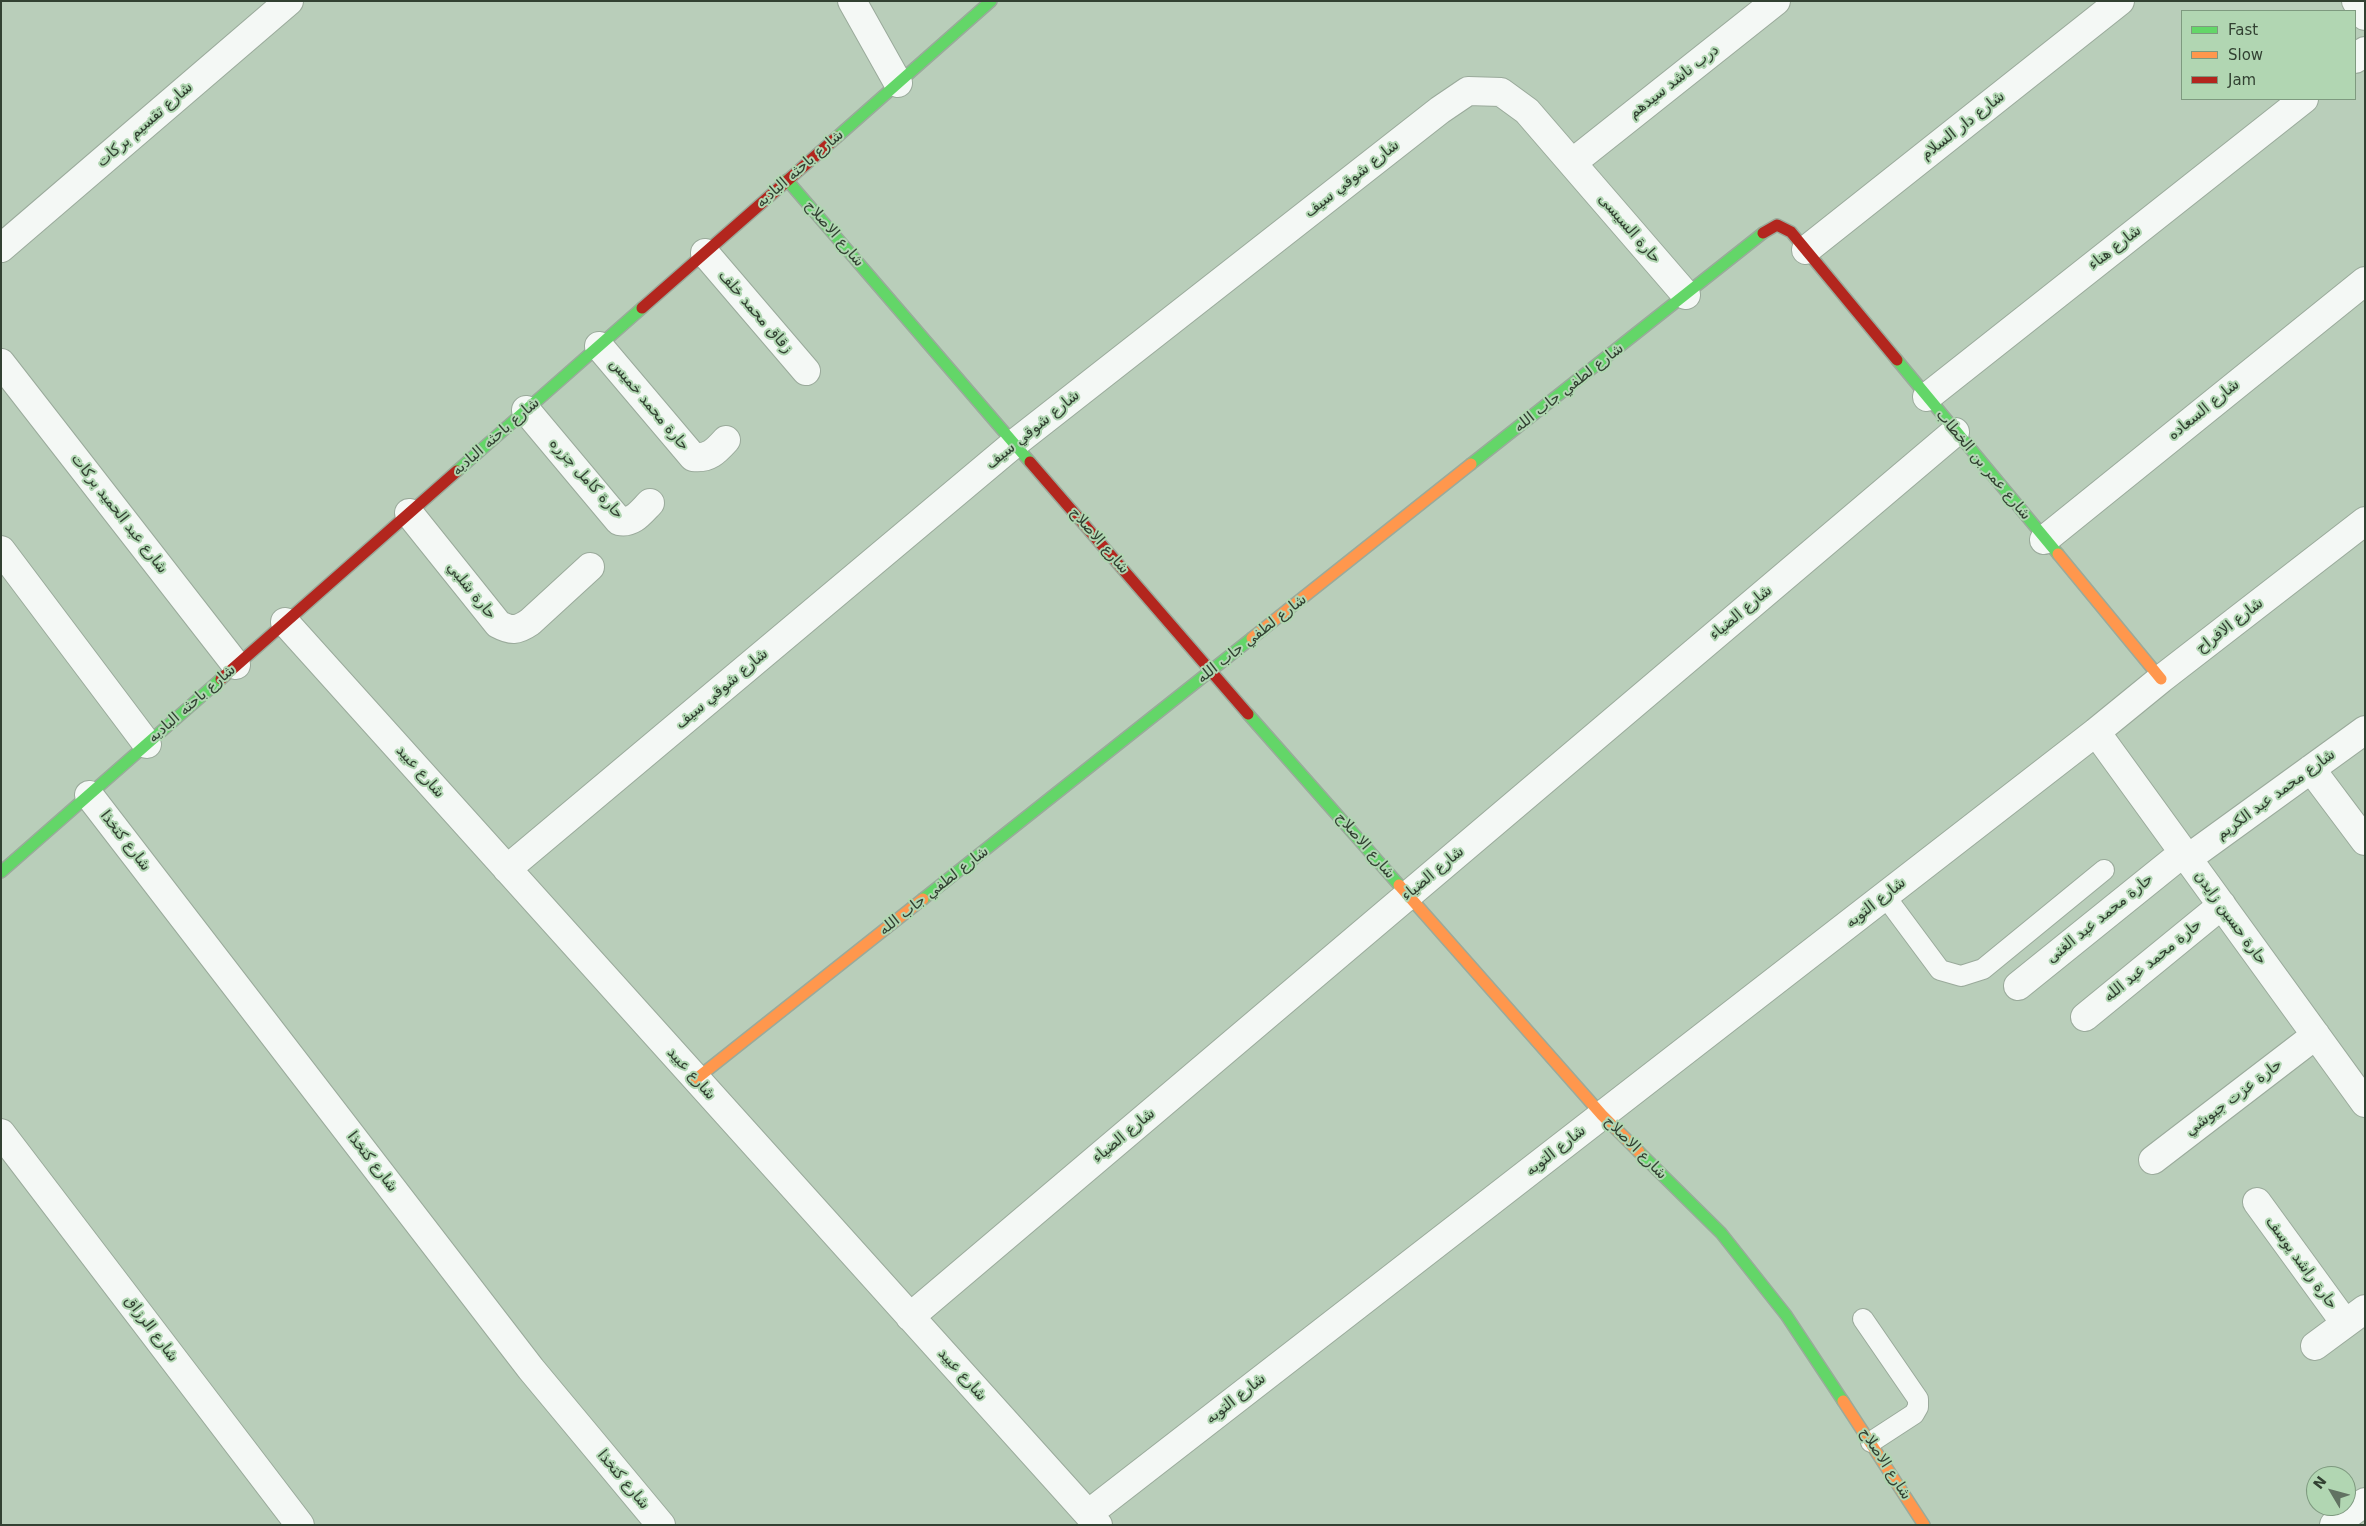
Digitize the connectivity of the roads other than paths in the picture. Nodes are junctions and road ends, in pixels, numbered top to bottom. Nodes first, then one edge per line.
1 (289, 1) edge
2 (852, 1) edge
3 (991, 1) edge
4 (1776, 1) edge
5 (2120, 1) edge
6 (2356, 1) edge
7 (2365, 16) edge
8 (898, 83) junction
9 (2303, 100) edge
10 (1572, 163) junction
11 (787, 180) junction
12 (1, 248) edge
13 (1806, 250) junction
14 (705, 253) junction
15 (2365, 280) edge
16 (1686, 295) junction
17 (599, 346) junction
18 (1, 363) edge
19 (806, 371) dead end
20 (1926, 397) junction
21 (526, 410) junction
22 (1955, 432) junction
23 (726, 440) dead end
24 (1015, 443) junction
25 (650, 503) dead end
26 (409, 513) junction
27 (2365, 521) edge
28 (2044, 540) junction
29 (1, 550) edge
30 (590, 567) dead end
31 (285, 622) junction
32 (236, 666) junction
33 (1211, 672) junction
34 (2161, 679) junction
35 (2365, 730) edge
36 (2096, 732) junction
37 (147, 744) junction
38 (2311, 769) junction
39 (89, 795) junction
40 (2365, 841) edge
41 (2185, 856) junction
42 (507, 869) junction
43 (2104, 870) dead end
44 (1, 872) edge
45 (1408, 895) junction
46 (1885, 896) junction
47 (2222, 905) junction
48 (2018, 986) dead end
49 (2085, 1017) dead end
50 (2316, 1036) junction
51 (696, 1079) junction
52 (2361, 1088) edge
53 (1602, 1115) junction
54 (1, 1133) edge
55 (2152, 1160) dead end
56 (2257, 1202) dead end
57 (2355, 1316) edge
58 (910, 1317) junction
59 (1863, 1319) dead end
60 (2315, 1346) dead end
61 (1871, 1442) junction
62 (2365, 1502) edge
63 (1093, 1519) edge
64 (300, 1525) edge
65 (661, 1525) edge
66 (1924, 1525) edge
67 (2334, 1525) edge

1 - 12 street, شارع تقسيم بركات
2 - 8 street
3 - 8 street, شارع باحثه الباديه
4 - 10 street, درب ناشد سيدهم
5 - 13 street, شارع دار السلام
6 - 7 street
8 - 11 street, شارع باحثه الباديه
9 - 20 street, شارع هناء
10 - 16 street, حارة السيسى
10 - 24 street, شارع شوقي سيف
11 - 14 street, شارع باحثه الباديه
11 - 24 street, شارع الاصلاح
13 - 16 street, شارع لطفي جاب الله
13 - 20 street, شارع عمر بن الخطاب
14 - 17 street, شارع باحثه الباديه
14 - 19 street, زقاق محمد خلف
15 - 28 street, شارع السعاده
16 - 33 street, شارع لطفي جاب الله
17 - 21 street, شارع باحثه الباديه
17 - 23 street, حارة محمد خميس
18 - 32 street, شارع عبد الحميد بركات
20 - 22 street, شارع عمر بن الخطاب
21 - 25 street, حارة كامل جزره
21 - 26 street, شارع باحثه الباديه
22 - 28 street, شارع عمر بن الخطاب
22 - 45 street, شارع الضياء
24 - 33 street, شارع الاصلاح
24 - 42 street, شارع شوقي سيف
26 - 30 street, حارة شلبي
26 - 31 street, شارع باحثه الباديه
27 - 34 street, شارع الافراح
28 - 34 street, شارع عمر بن الخطاب
29 - 37 street
31 - 32 street, شارع باحثه الباديه
31 - 42 street, شارع عبيد
32 - 37 street, شارع باحثه الباديه
33 - 45 street, شارع الاصلاح
33 - 51 street, شارع لطفي جاب الله
34 - 36 street, شارع الافراح
35 - 38 street, شارع محمد عبد الكريم
36 - 41 street, حارة حسين زايدن
36 - 46 street, شارع التوبه
37 - 39 street, شارع باحثه الباديه
38 - 40 street
38 - 41 street, شارع محمد عبد الكريم
39 - 44 street, شارع باحثه الباديه
39 - 65 street, شارع كتخذا
41 - 47 street, حارة حسين زايدن
41 - 48 street, حارة محمد عبد الغنى
42 - 51 street, شارع عبيد
43 - 46 lane
45 - 53 street, شارع الاصلاح
45 - 58 street, شارع الضياء
46 - 53 street, شارع التوبه
47 - 49 street, حارة محمد عبد الله
47 - 50 street, حارة حسين زايدن
50 - 52 street, حارة حسين زايدن
50 - 55 street, حارة عزت جيوشي
51 - 58 street, شارع عبيد
53 - 61 street, شارع الاصلاح
53 - 63 street, شارع التوبه
54 - 64 street, شارع الرزاق
56 - 57 street, حارة راشد يوسف
57 - 60 street
58 - 63 street, شارع عبيد
59 - 61 lane
61 - 66 street, شارع الاصلاح
62 - 67 street

